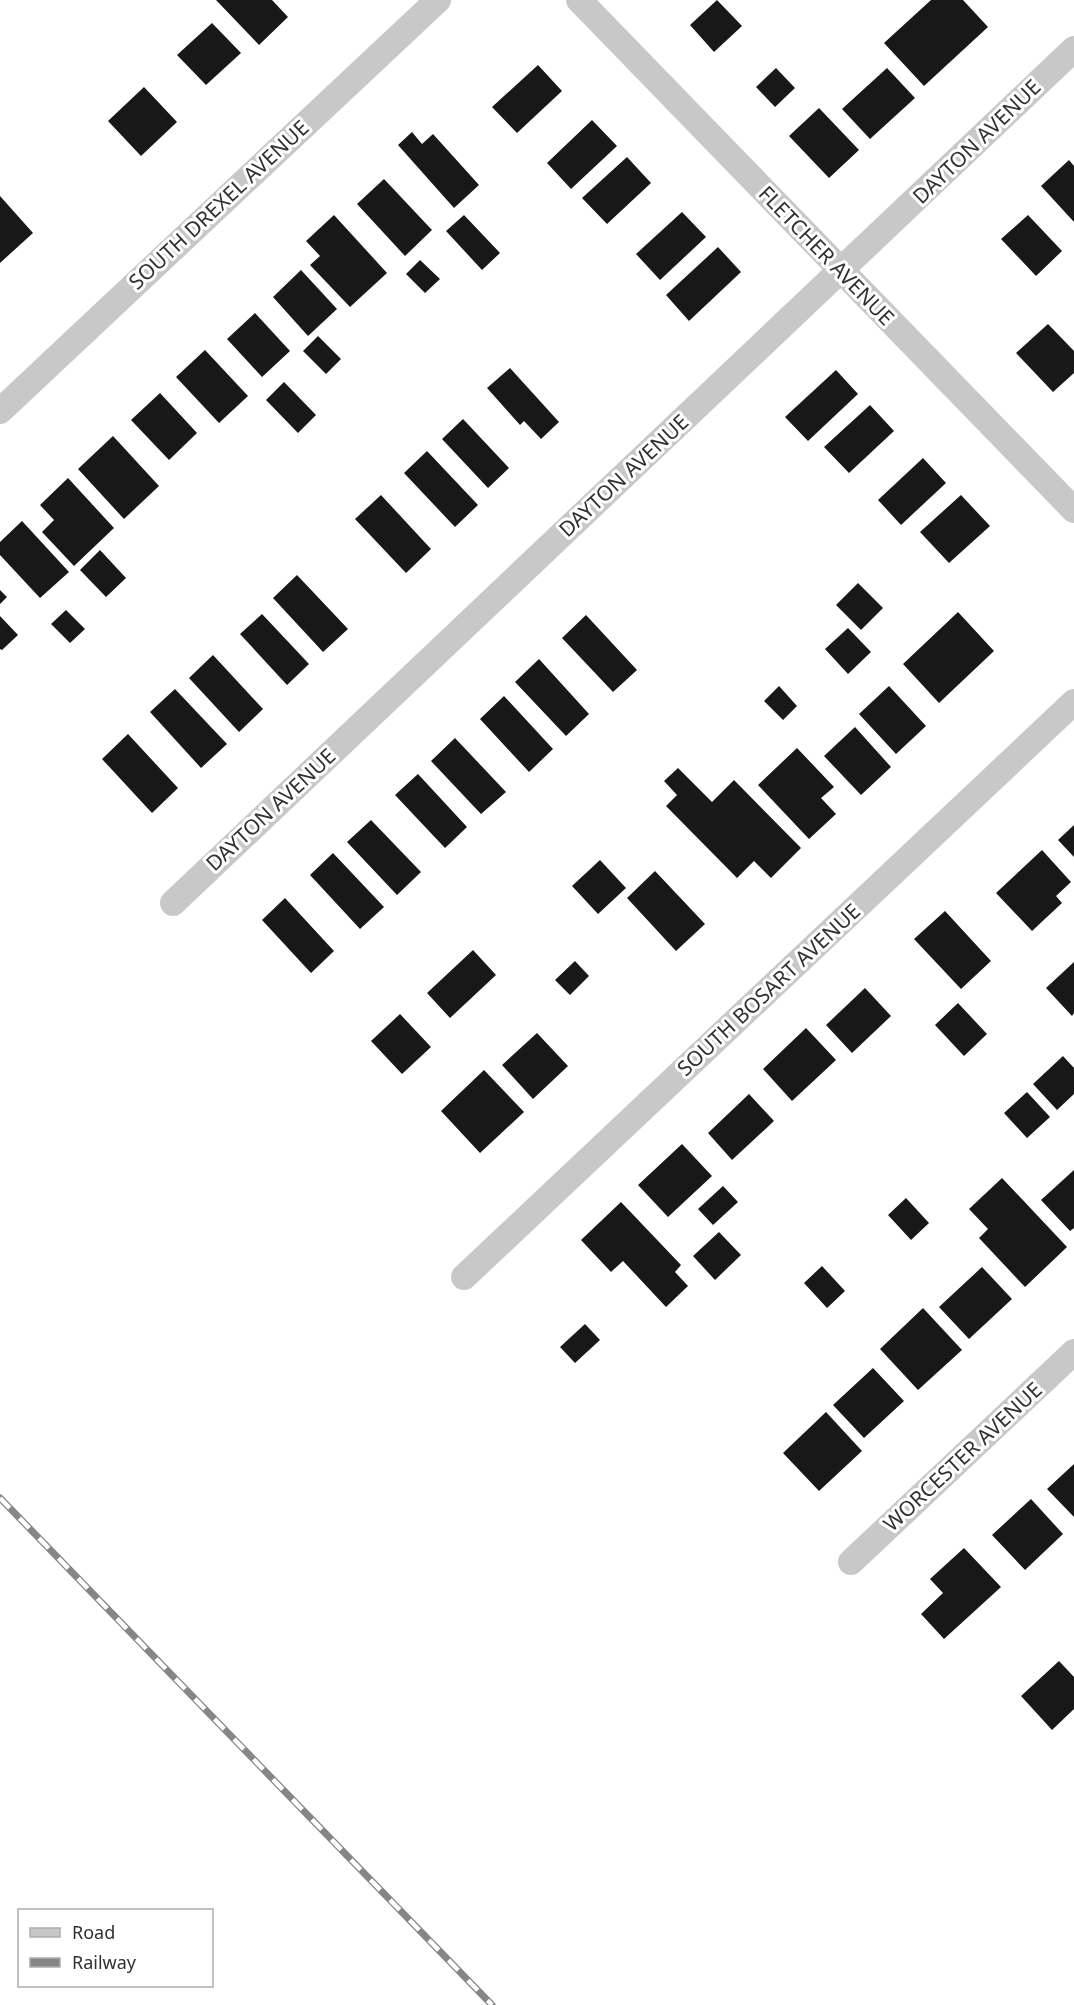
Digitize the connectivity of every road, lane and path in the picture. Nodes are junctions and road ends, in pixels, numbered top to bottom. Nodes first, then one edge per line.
1 (438, 0) edge
2 (579, 0) edge
3 (1074, 49) edge
4 (841, 272) junction
5 (0, 411) edge
6 (1074, 510) edge
7 (1074, 702) edge
8 (173, 903) dead end
9 (464, 1277) dead end
10 (1074, 1352) edge
11 (851, 1562) dead end

1 - 5 street, SOUTH DREXEL AVENUE
2 - 4 street, FLETCHER AVENUE
3 - 4 street, DAYTON AVENUE
4 - 6 street, FLETCHER AVENUE
4 - 8 street, DAYTON AVENUE
7 - 9 street, SOUTH BOSART AVENUE
10 - 11 street, WORCESTER AVENUE

